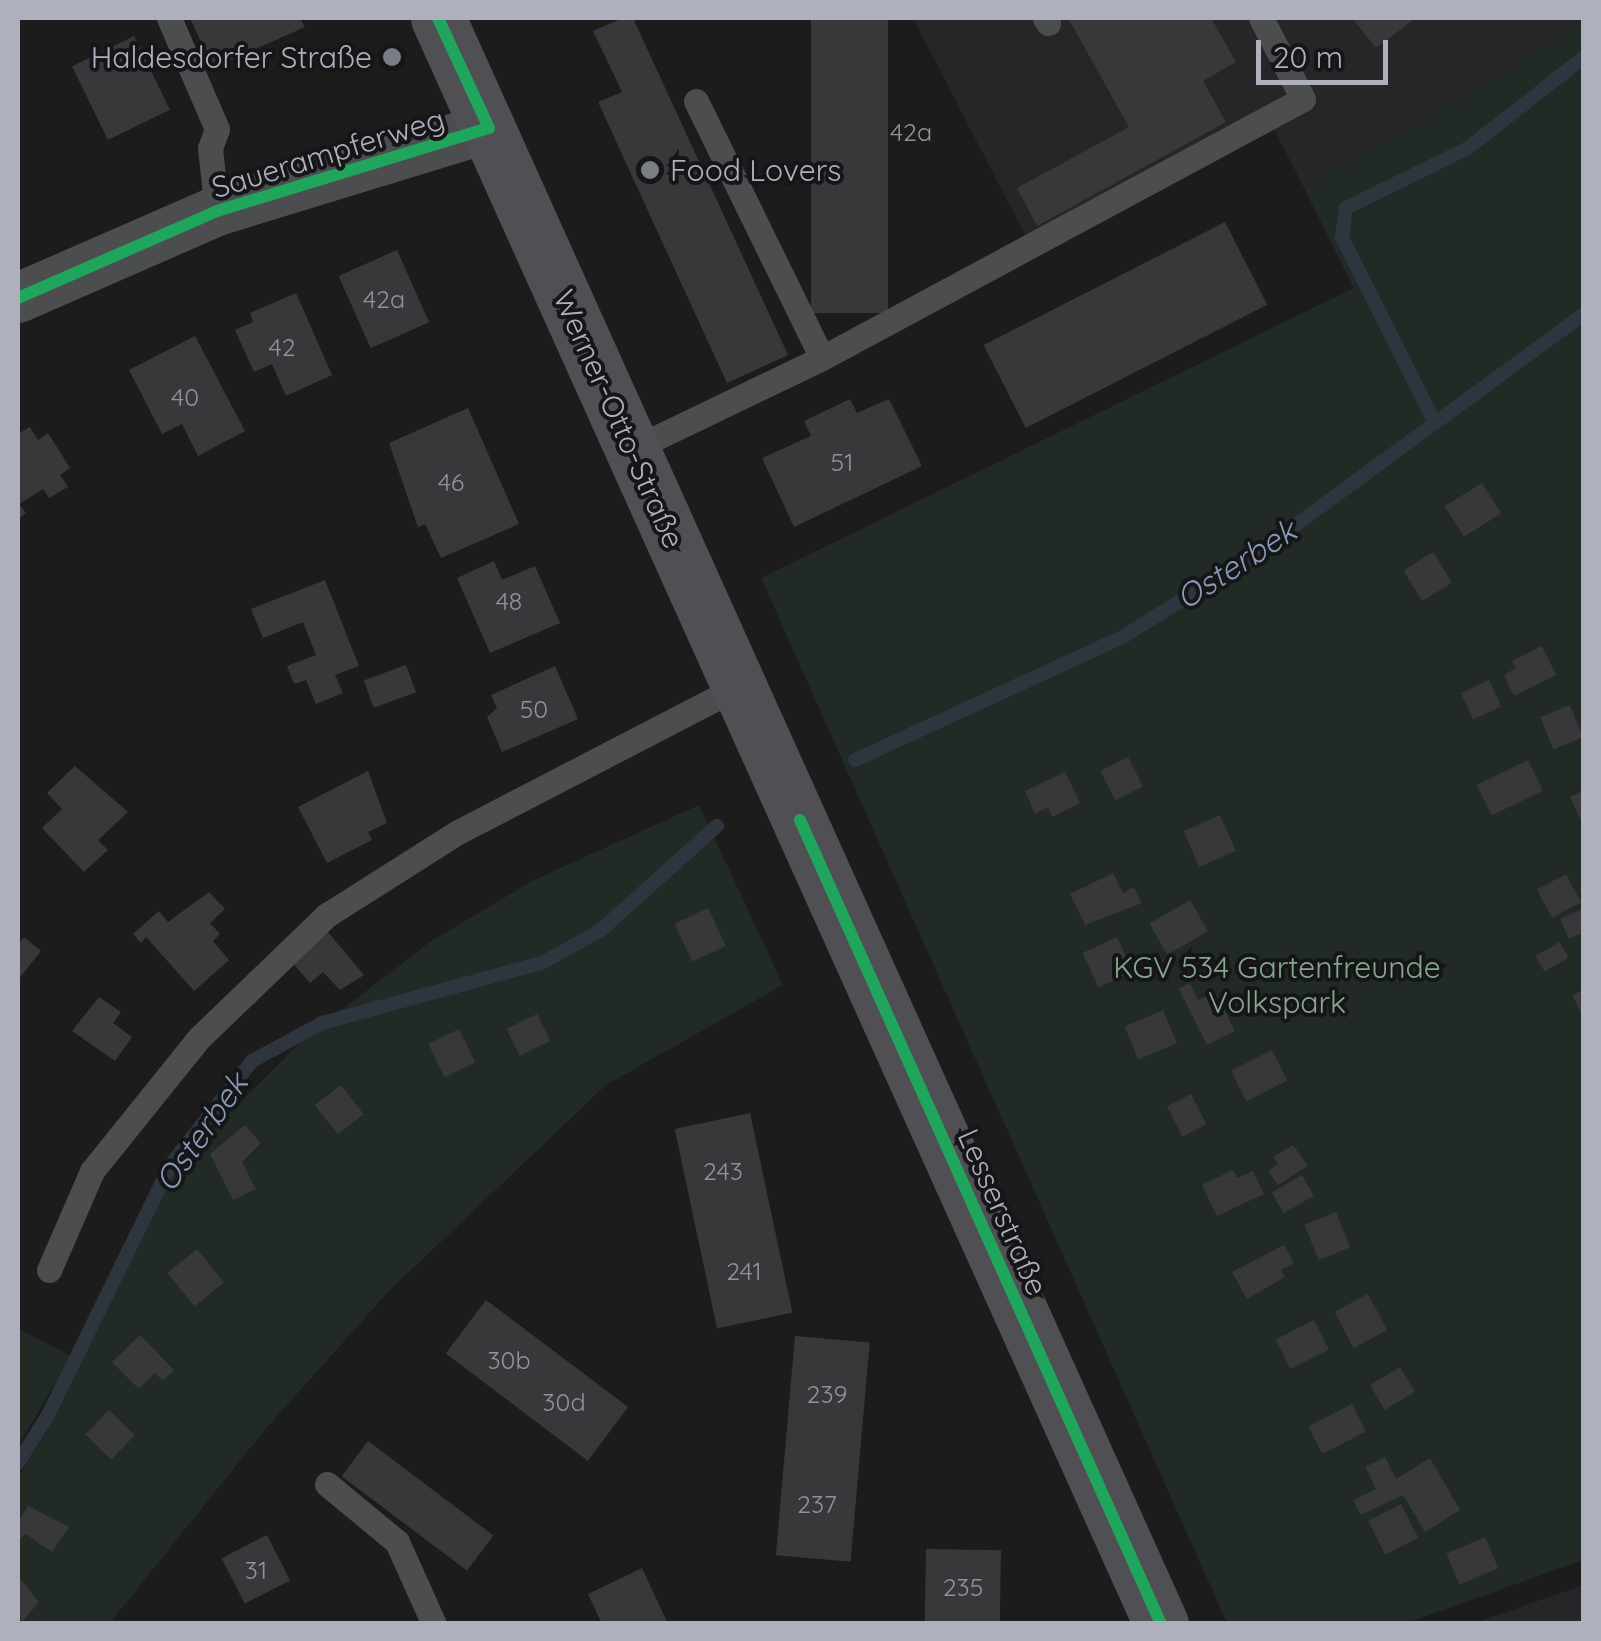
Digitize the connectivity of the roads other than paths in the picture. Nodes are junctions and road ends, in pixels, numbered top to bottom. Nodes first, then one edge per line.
1 (169, 18) edge
2 (438, 18) edge
3 (1262, 18) edge
4 (696, 101) dead end
5 (488, 128) junction
6 (217, 211) junction
7 (18, 298) edge
8 (822, 358) junction
9 (632, 449) junction
10 (740, 686) junction
11 (800, 820) joint
12 (49, 1270) dead end
13 (327, 1484) dead end
14 (434, 1624) edge
15 (1160, 1624) edge

1 - 6 lane
2 - 5 main road, Werner-Otto-Straße
3 - 8 lane
4 - 8 lane
5 - 6 street, Sauerampferweg
5 - 9 main road, Werner-Otto-Straße
6 - 7 street, Sauerampferweg
8 - 9 lane
9 - 10 main road, Werner-Otto-Straße
10 - 11 main road, Werner-Otto-Straße
10 - 12 lane
11 - 15 main road, Lesserstraße
13 - 14 lane

